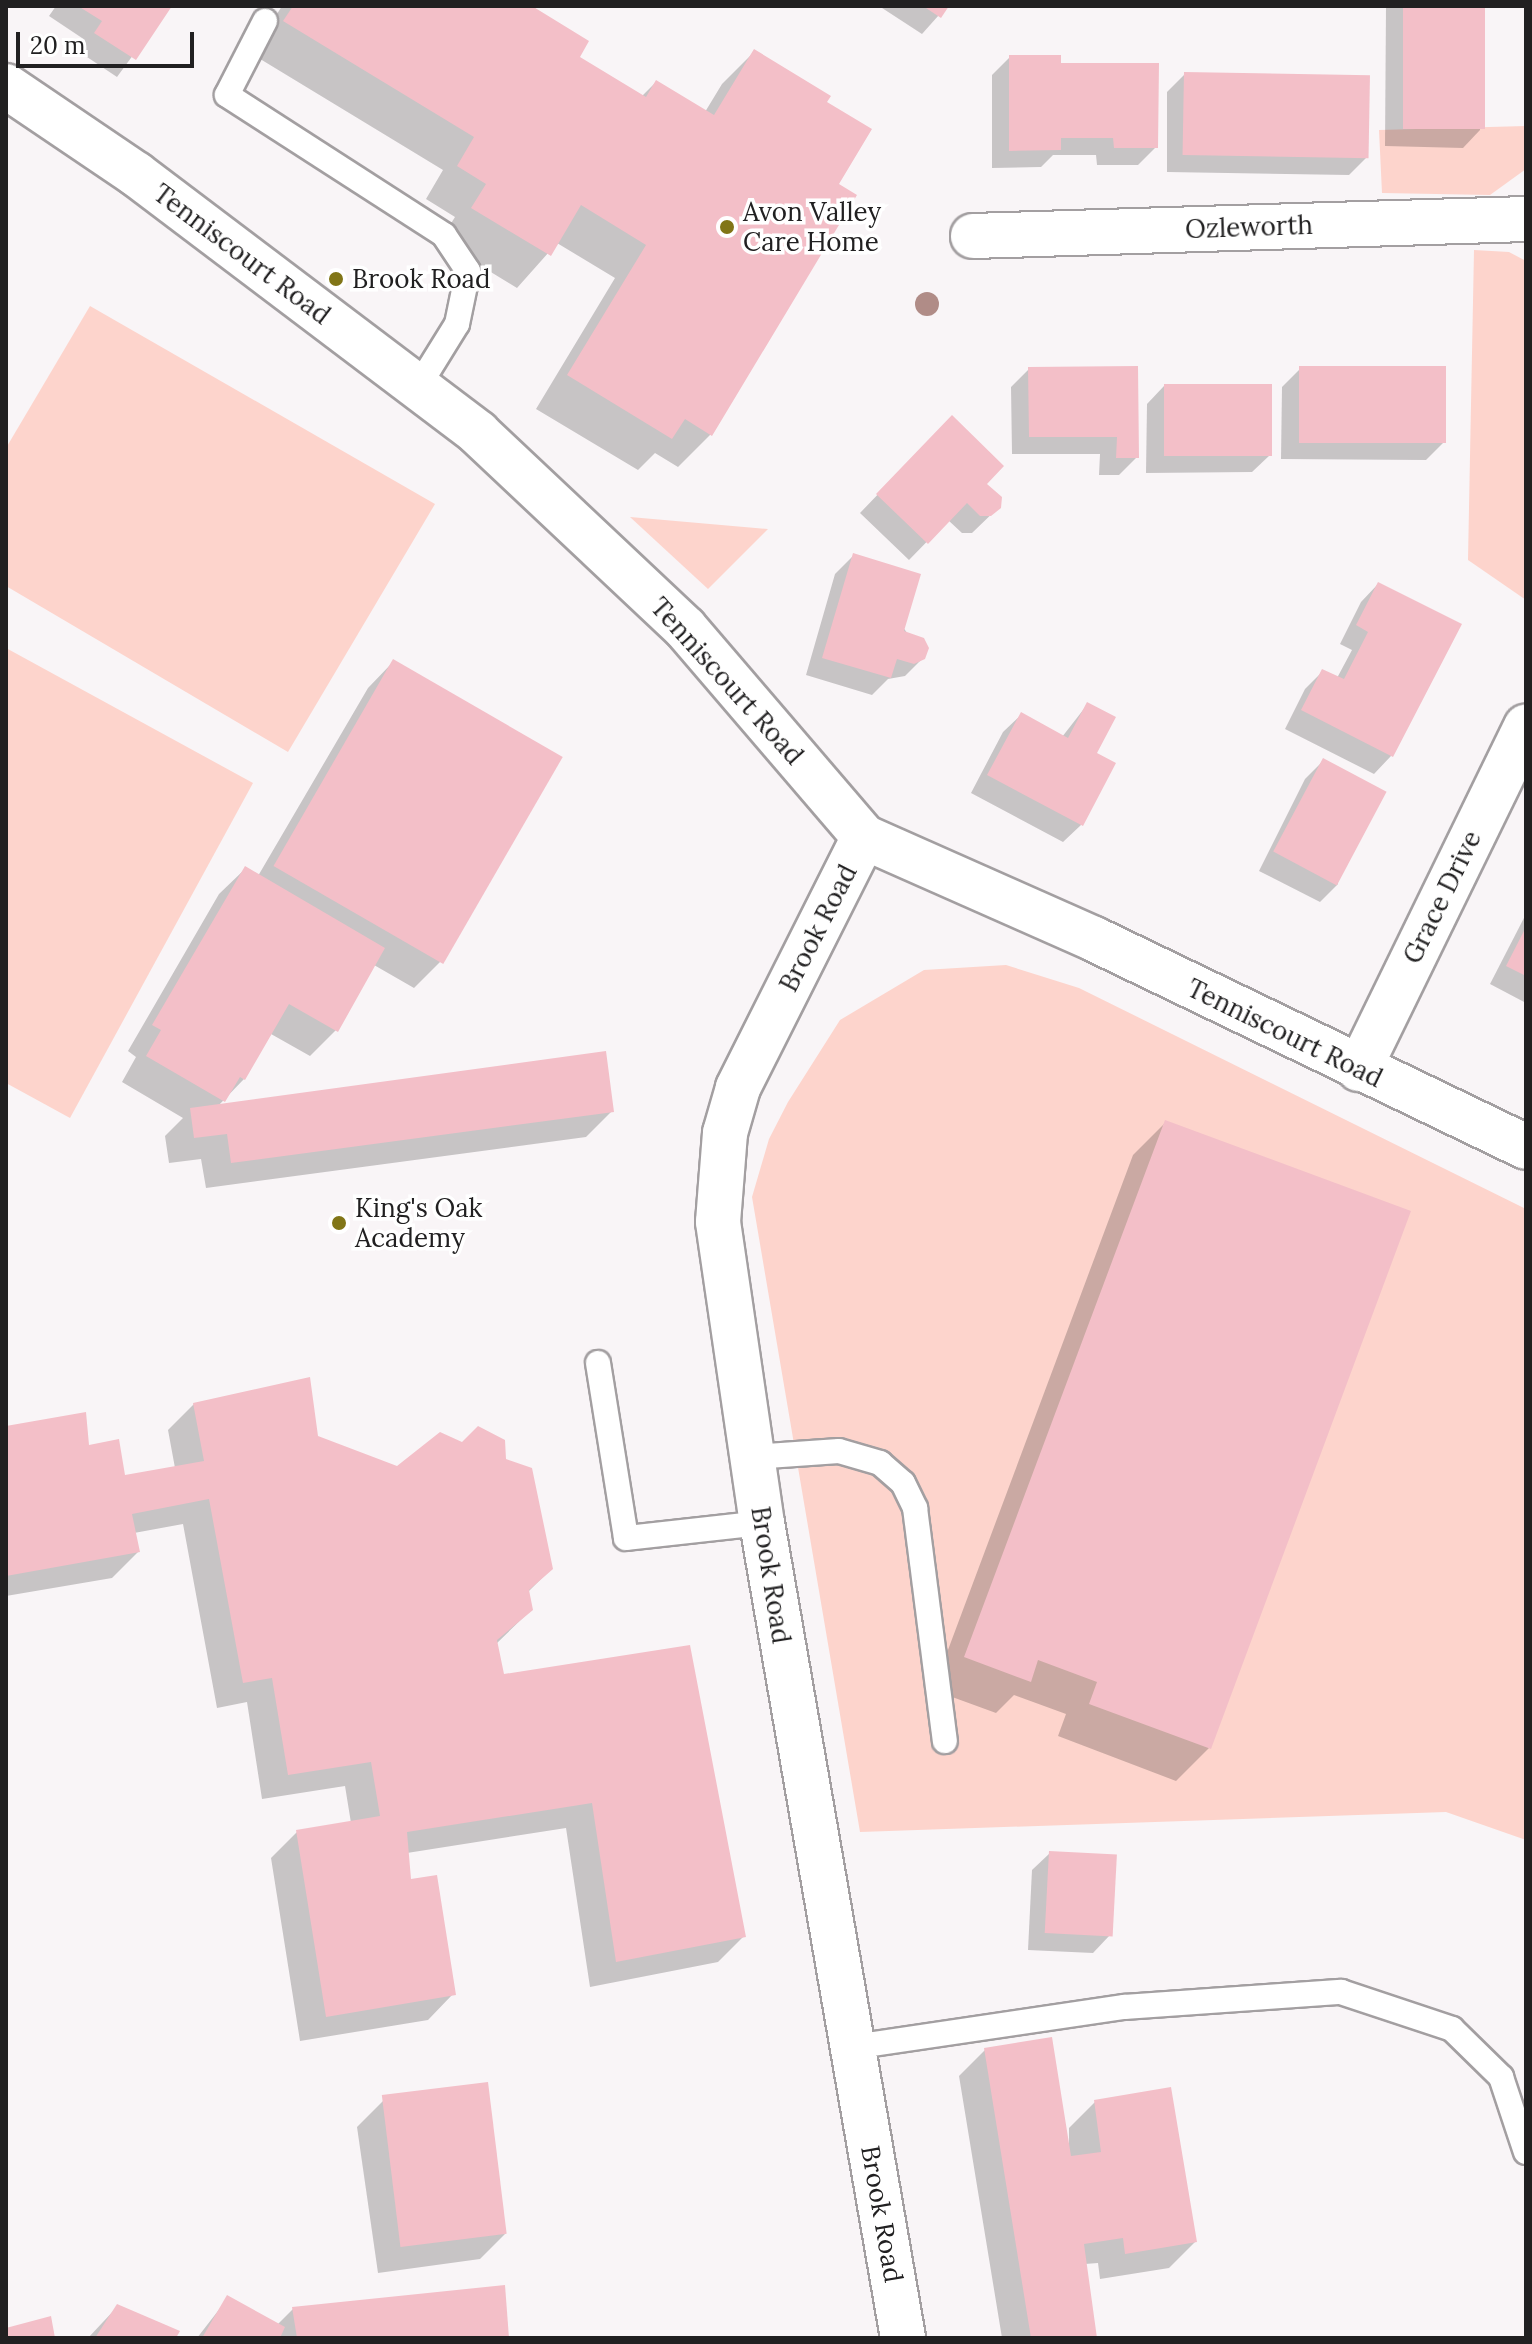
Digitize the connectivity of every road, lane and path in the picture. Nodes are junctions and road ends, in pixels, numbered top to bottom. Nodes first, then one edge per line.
1 (265, 21) dead end
2 (6, 86) edge
3 (1526, 219) edge
4 (973, 236) dead end
5 (418, 387) junction
6 (1526, 726) edge
7 (864, 837) junction
8 (1359, 1069) junction
9 (1526, 1147) edge
10 (598, 1363) dead end
11 (753, 1457) junction
12 (762, 1523) junction
13 (945, 1741) dead end
14 (853, 2047) junction
15 (1526, 2152) edge
16 (903, 2338) edge

1 - 5 lane
2 - 5 street, Tenniscourt Road
3 - 4 street, Ozleworth
5 - 7 street, Tenniscourt Road
6 - 8 street, Grace Drive
7 - 8 street, Tenniscourt Road
7 - 11 street, Brook Road
8 - 9 street, Tenniscourt Road
10 - 12 lane
11 - 12 street, Brook Road
11 - 13 lane
12 - 14 street, Brook Road
14 - 15 lane
14 - 16 street, Brook Road

